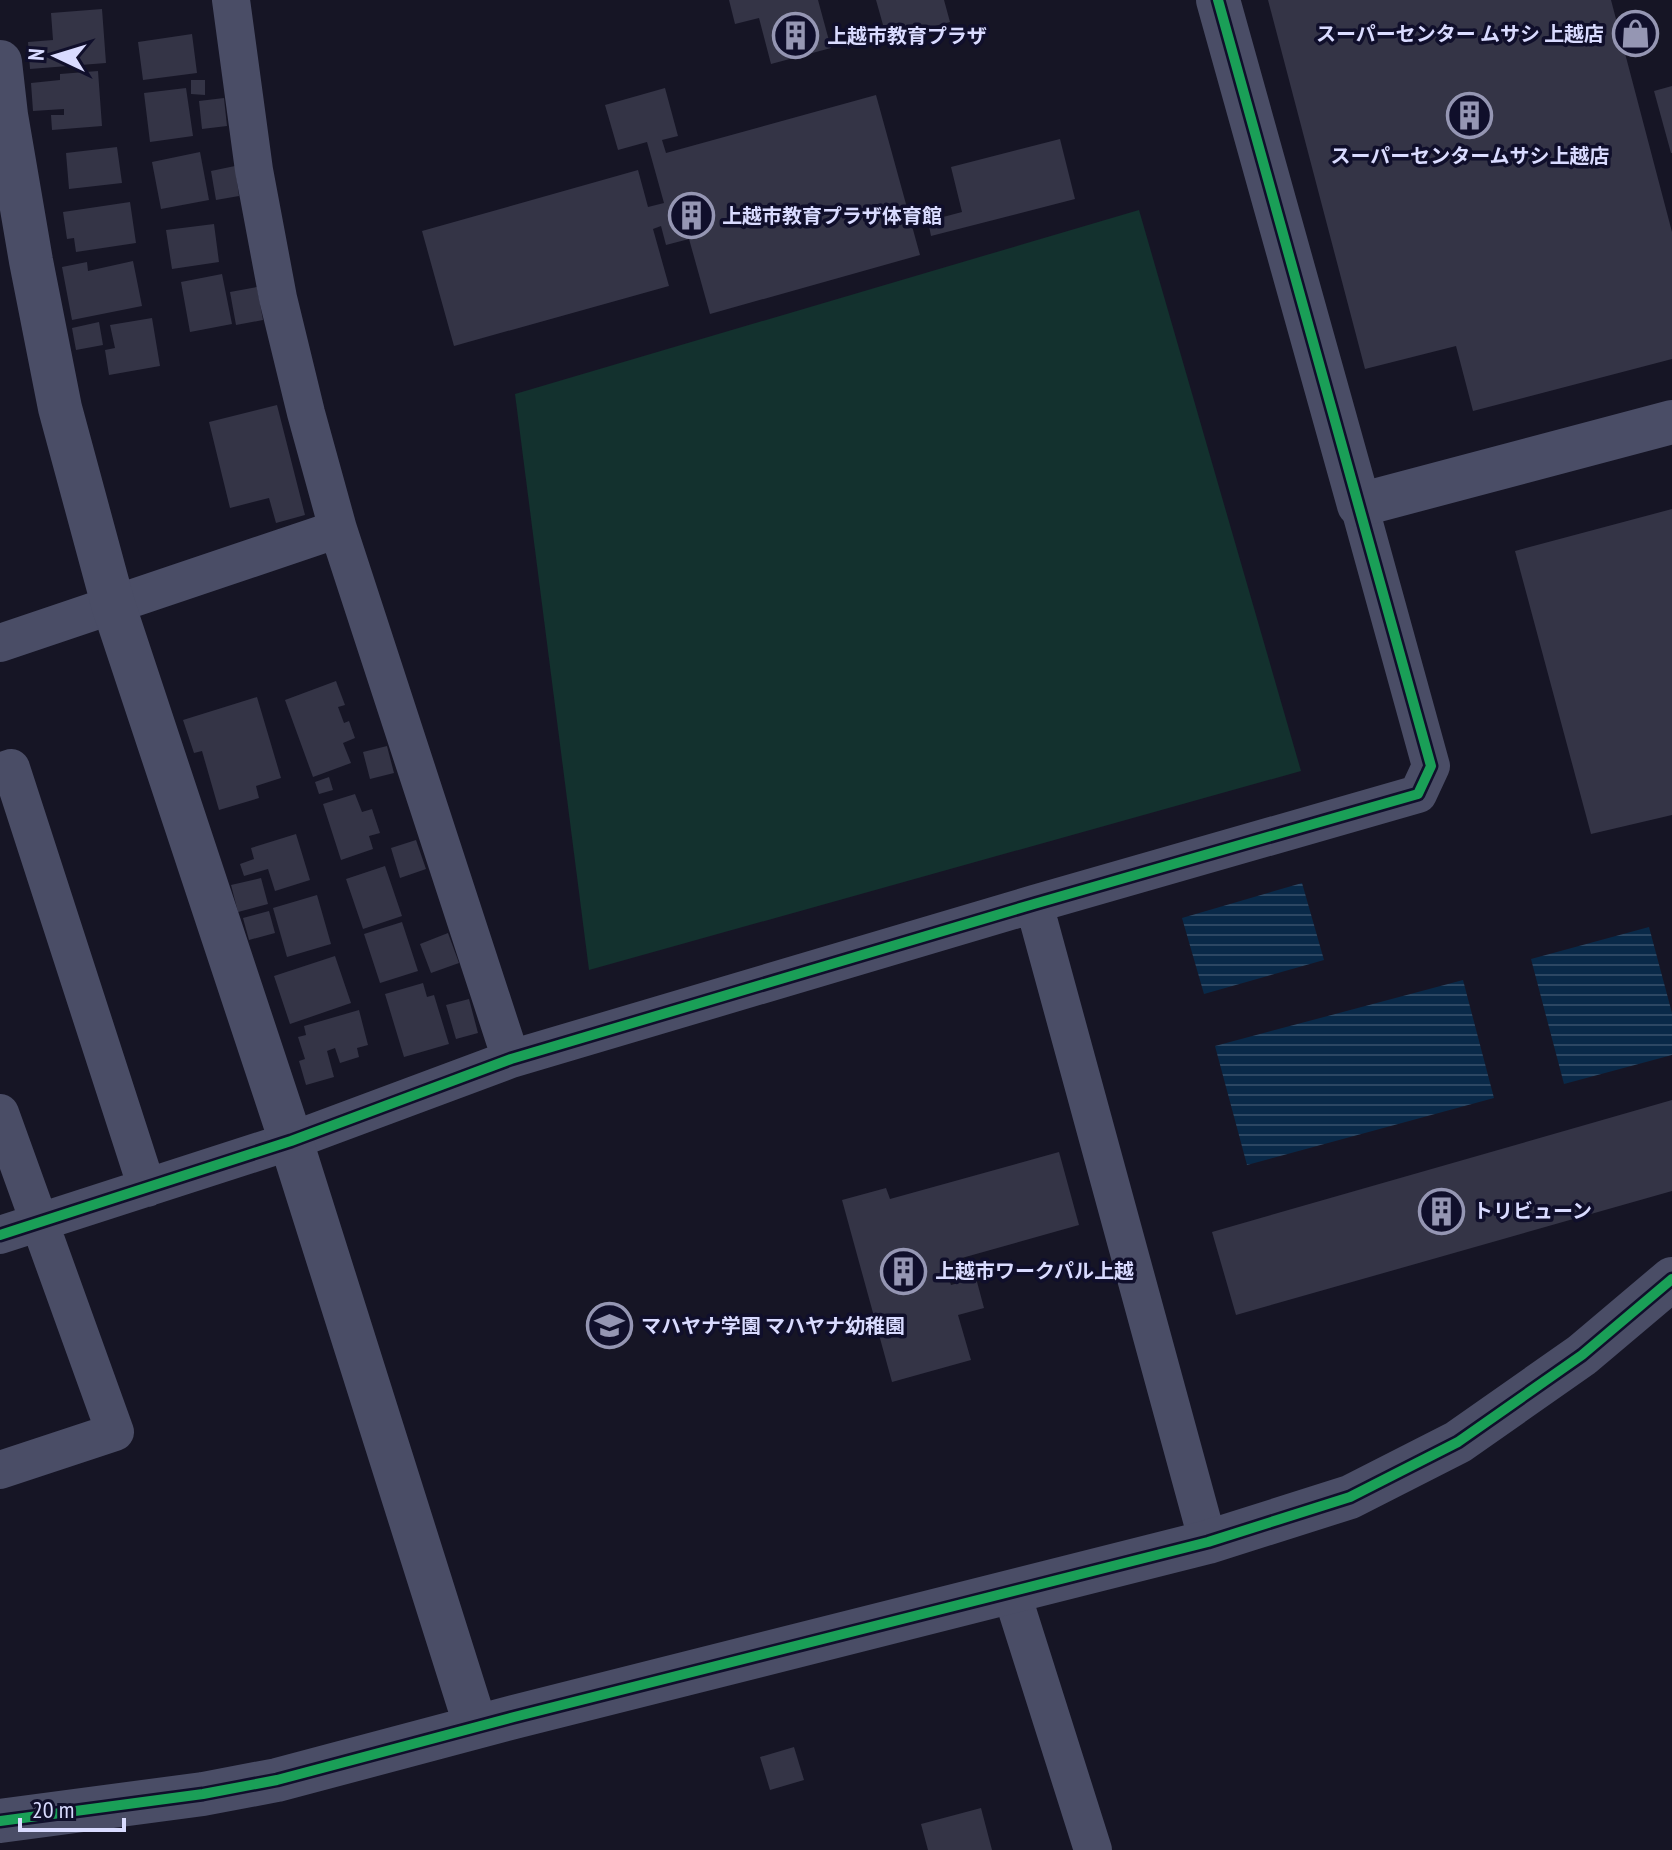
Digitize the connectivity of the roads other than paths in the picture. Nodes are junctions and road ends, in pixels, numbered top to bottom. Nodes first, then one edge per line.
1 (231, 0) edge
2 (1218, 0) edge
3 (0, 62) edge
4 (1672, 422) edge
5 (1359, 505) junction
6 (338, 529) junction
7 (113, 604) junction
8 (0, 643) edge
9 (0, 772) edge
10 (1034, 904) junction
11 (511, 1059) junction
12 (0, 1113) edge
13 (291, 1141) junction
14 (147, 1188) junction
15 (39, 1223) junction
16 (0, 1235) edge
17 (1672, 1279) edge
18 (0, 1470) edge
19 (1208, 1542) junction
20 (1011, 1591) junction
21 (476, 1727) junction
22 (0, 1821) edge
23 (1093, 1850) edge

1 - 6 street
2 - 5 street
3 - 7 street
4 - 5 street
5 - 10 street
6 - 7 street
6 - 11 street
7 - 8 street
7 - 13 street
9 - 14 street
10 - 11 street
10 - 19 street
11 - 13 street
12 - 15 street
13 - 14 street
13 - 21 street
14 - 15 street
15 - 16 street
15 - 18 street
17 - 19 street
19 - 20 street
20 - 21 street
20 - 23 street
21 - 22 street

